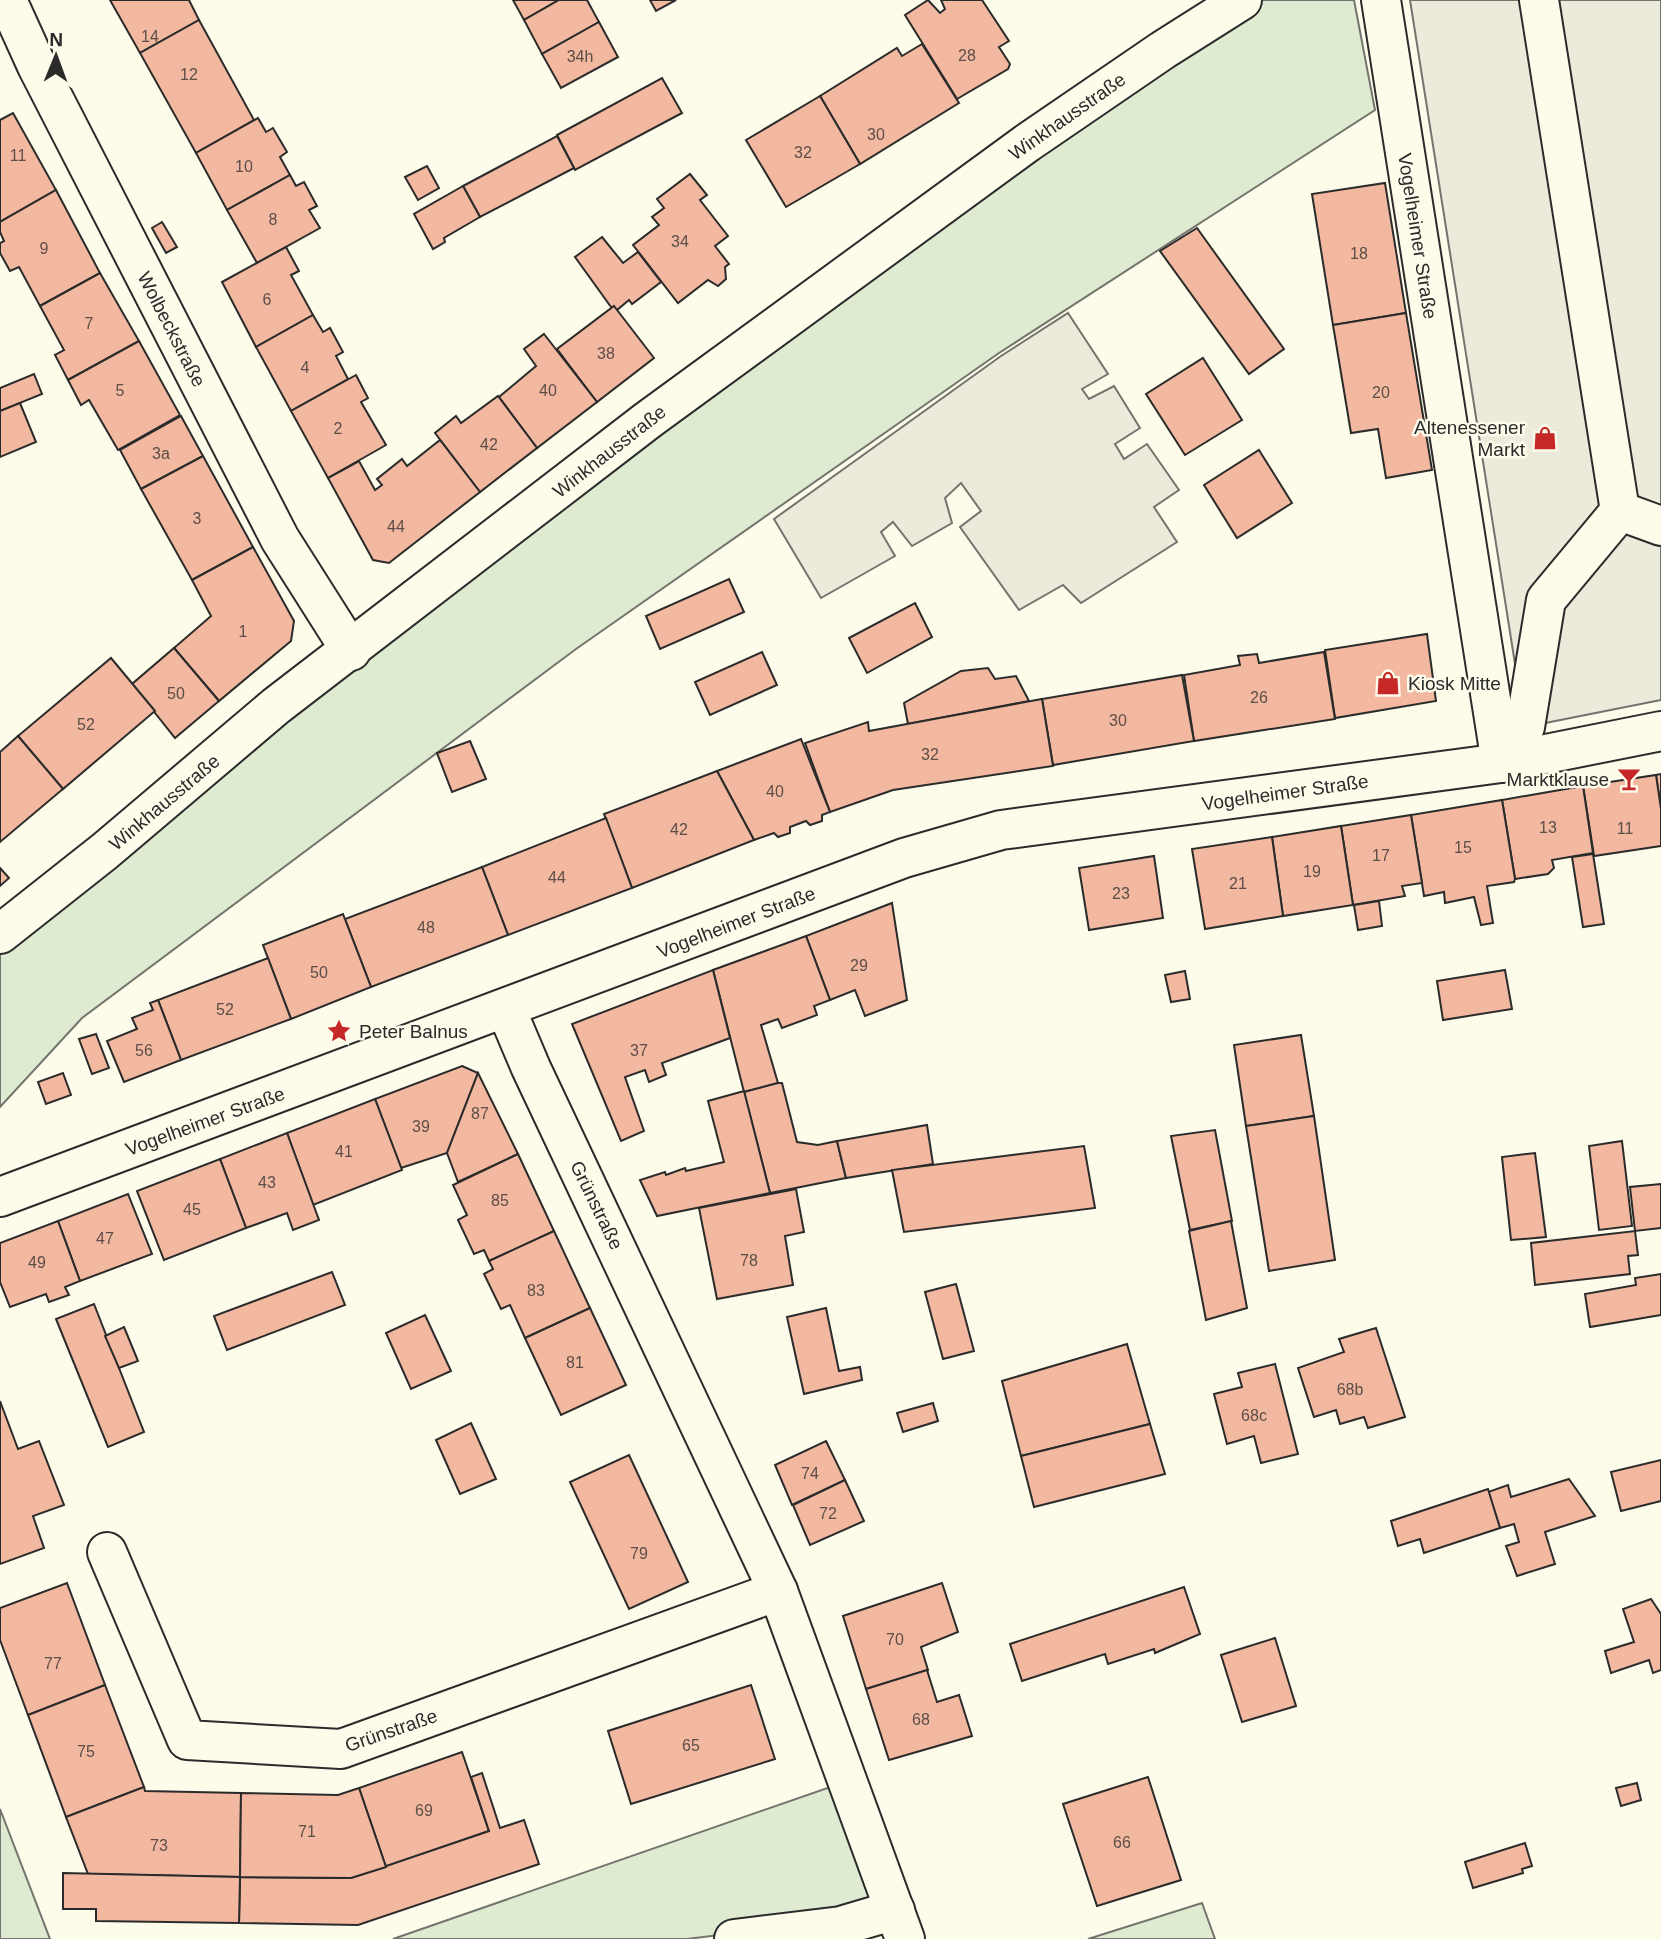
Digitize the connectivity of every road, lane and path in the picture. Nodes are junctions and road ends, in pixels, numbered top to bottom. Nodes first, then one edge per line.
1 (7, 0) edge
2 (1242, 0) edge
3 (1381, 0) edge
4 (1539, 0) edge
5 (1620, 511) junction
6 (1661, 526) edge
7 (351, 651) junction
8 (1525, 727) dead end
9 (1661, 731) edge
10 (1501, 763) junction
11 (0, 934) edge
12 (506, 1009) junction
13 (0, 1197) edge
14 (107, 1552) dead end
15 (778, 1591) junction
16 (900, 1925) edge
17 (734, 1939) edge

1 - 7 street, Wolbeckstraße
2 - 7 street, Winkhausstraße
3 - 10 street, Vogelheimer Straße
4 - 5 street
5 - 6 street
5 - 8 street
7 - 11 street, Winkhausstraße
9 - 10 street, Vogelheimer Straße
10 - 12 street, Vogelheimer Straße
12 - 13 street, Vogelheimer Straße
12 - 15 street, Grünstraße
14 - 15 street, Grünstraße
15 - 16 street, Grünstraße
16 - 17 street

